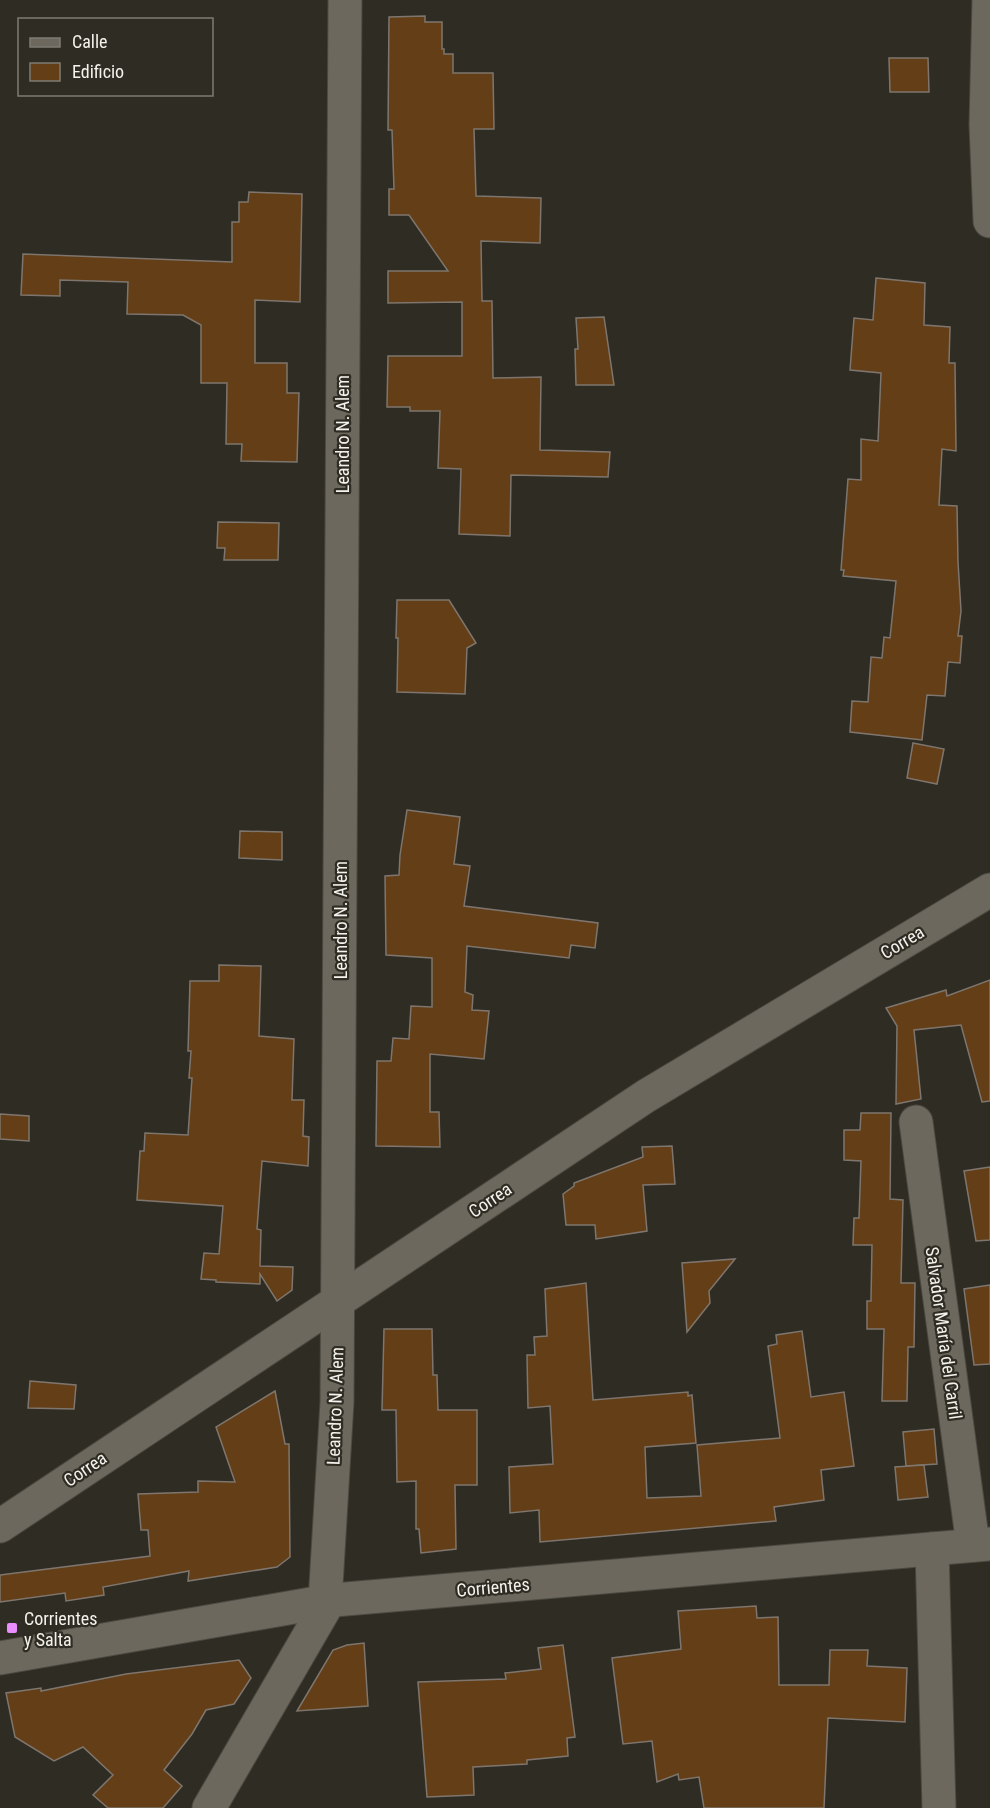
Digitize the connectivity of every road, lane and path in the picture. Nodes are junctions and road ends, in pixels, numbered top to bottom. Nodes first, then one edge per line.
1 (345, 0) edge
2 (989, 0) edge
3 (989, 54) edge
4 (990, 221) edge
5 (990, 890) edge
6 (916, 1122) dead end
7 (338, 1301) junction
8 (0, 1526) edge
9 (982, 1544) edge
10 (932, 1549) junction
11 (325, 1602) junction
12 (0, 1658) edge
13 (209, 1808) edge
14 (939, 1808) edge

1 - 7 street, Leandro N. Alem
2 - 3 street
3 - 4 street
5 - 7 street, Correa
6 - 9 street, Salvador María del Carril
7 - 8 street, Correa
7 - 11 street, Leandro N. Alem
9 - 10 street, Corrientes
10 - 11 street, Corrientes
10 - 14 street
11 - 12 street, Corrientes
11 - 13 street, Leandro N. Alem

